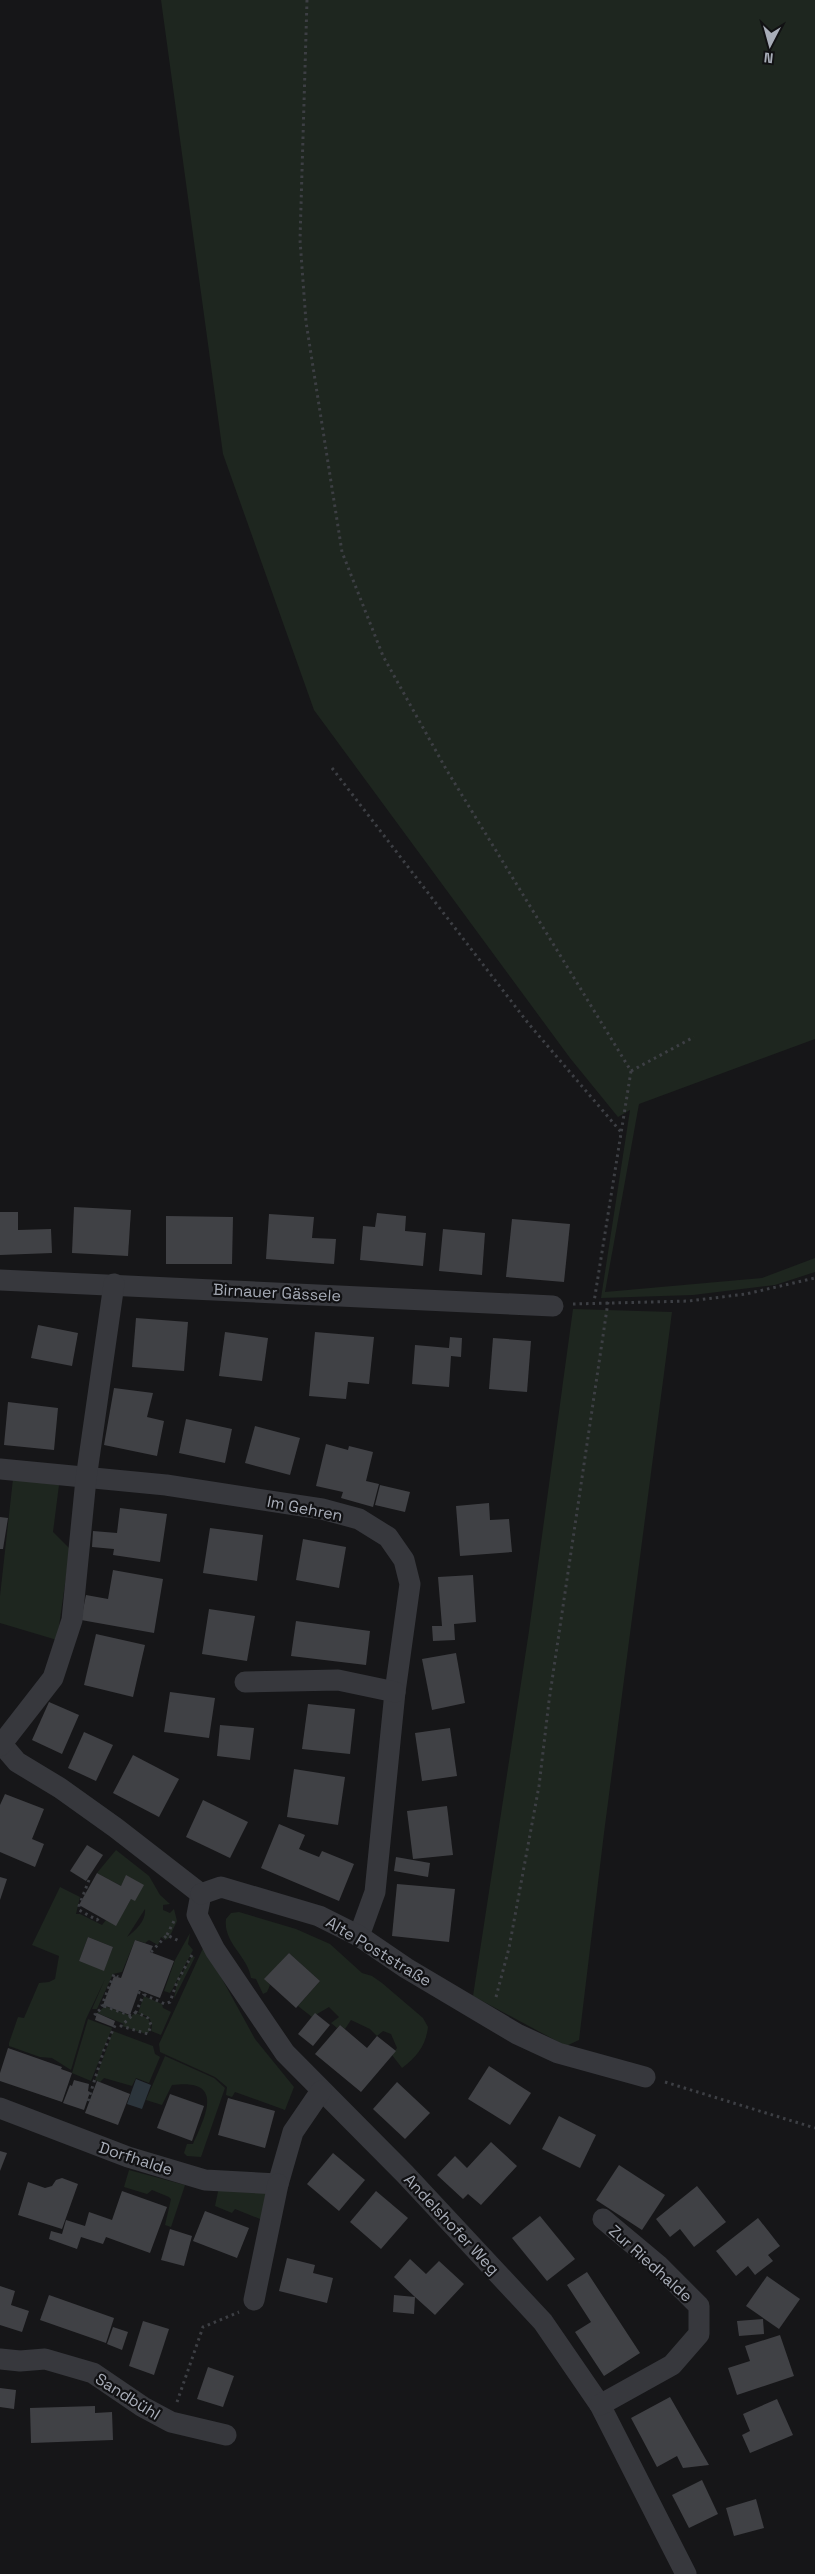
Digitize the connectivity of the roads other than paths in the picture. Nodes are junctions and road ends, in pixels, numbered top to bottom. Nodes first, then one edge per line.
1 (0, 1280) edge
2 (114, 1284) junction
3 (553, 1306) dead end
4 (0, 1468) edge
5 (86, 1478) junction
6 (244, 1682) dead end
7 (395, 1692) junction
8 (0, 1744) edge
9 (201, 1894) junction
10 (359, 1936) junction
11 (645, 2077) road end
12 (321, 2091) junction
13 (0, 2108) edge
14 (278, 2184) junction
15 (603, 2219) dead end
16 (254, 2300) road end
17 (0, 2359) edge
18 (600, 2405) junction
19 (226, 2436) dead end
20 (686, 2574) edge

1 - 2 street, Birnauer Gässele
2 - 3 street, Birnauer Gässele
2 - 5 street
4 - 5 street, Im Gehren
5 - 7 street, Im Gehren
5 - 8 street
6 - 7 street
7 - 10 street, Im Gehren
8 - 9 street
9 - 10 street, Alte Poststraße
9 - 12 street, Andelshofer Weg
10 - 11 street, Alte Poststraße
12 - 14 street
12 - 18 street, Andelshofer Weg
13 - 14 street, Dorfhalde
14 - 16 street
15 - 18 street, Zur Riedhalde
17 - 19 street, Sandbühl
18 - 20 street, Andelshofer Weg

